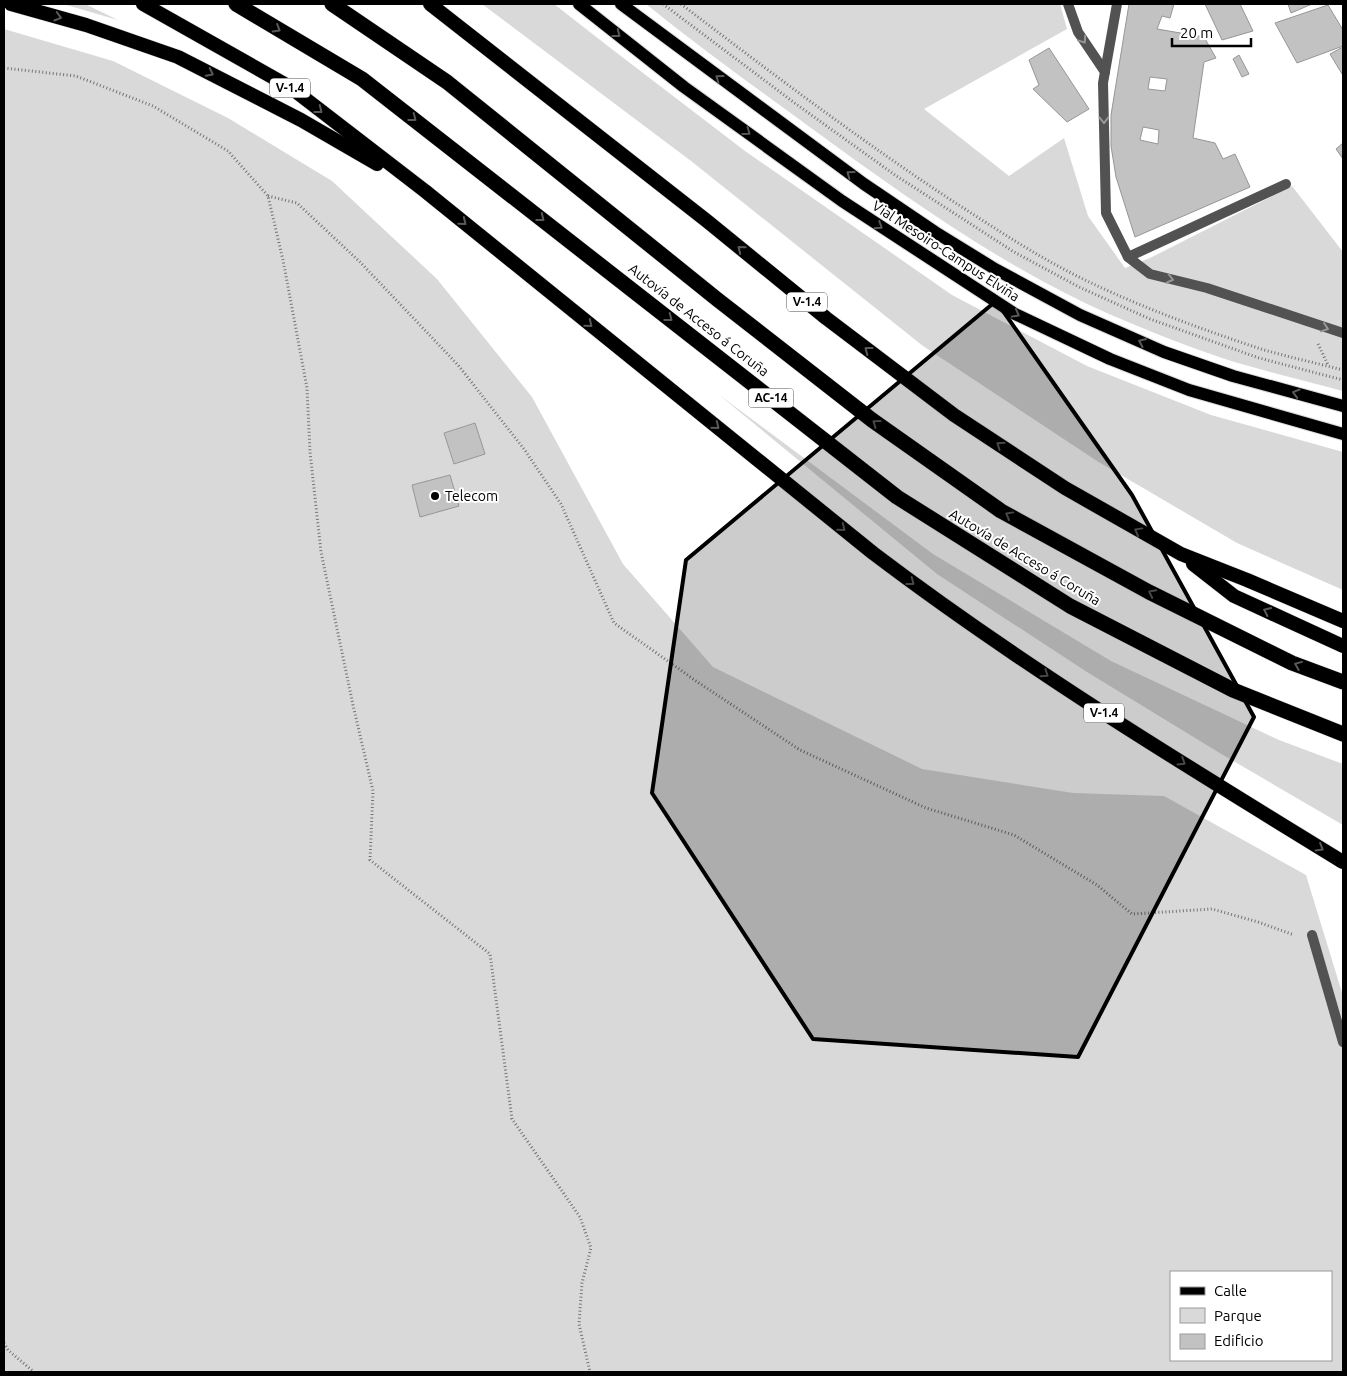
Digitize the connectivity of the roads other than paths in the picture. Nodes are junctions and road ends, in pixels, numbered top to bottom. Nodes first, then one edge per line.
1 (11, 4) edge
2 (143, 4) edge
3 (236, 4) edge
4 (332, 4) edge
5 (418, 4) edge
6 (430, 4) edge
7 (579, 4) edge
8 (621, 4) edge
9 (1068, 4) edge
10 (1117, 4) edge
11 (452, 22) junction
12 (1105, 72) junction
13 (1286, 184) dead end
14 (425, 191) junction
15 (1128, 257) junction
16 (1343, 334) edge
17 (1343, 406) edge
18 (1343, 434) edge
19 (1180, 554) junction
20 (1343, 621) edge
21 (1343, 646) edge
22 (1343, 682) edge
23 (1343, 734) edge
24 (1343, 862) edge
25 (1312, 939) road end
26 (1343, 1042) edge

1 -> 14 highway
2 -> 14 highway, V-1.4
3 -> 23 highway, Autovía de Acceso á Coruña / AC-14
22 -> 4 highway, Autovía de Acceso á Coruña
5 - 11 highway
6 - 11 highway
7 -> 18 main road, Vial Mesoiro-Campus Elviña
17 -> 8 main road, Vial Mesoiro-Campus Elviña
9 -> 12 street
10 - 12 street
19 -> 11 highway, V-1.4
12 -> 15 street
13 - 15 street
14 -> 24 highway, V-1.4
15 -> 16 street
19 - 20 highway, V-1.4
21 -> 19 highway, V-1.4
25 - 26 street

